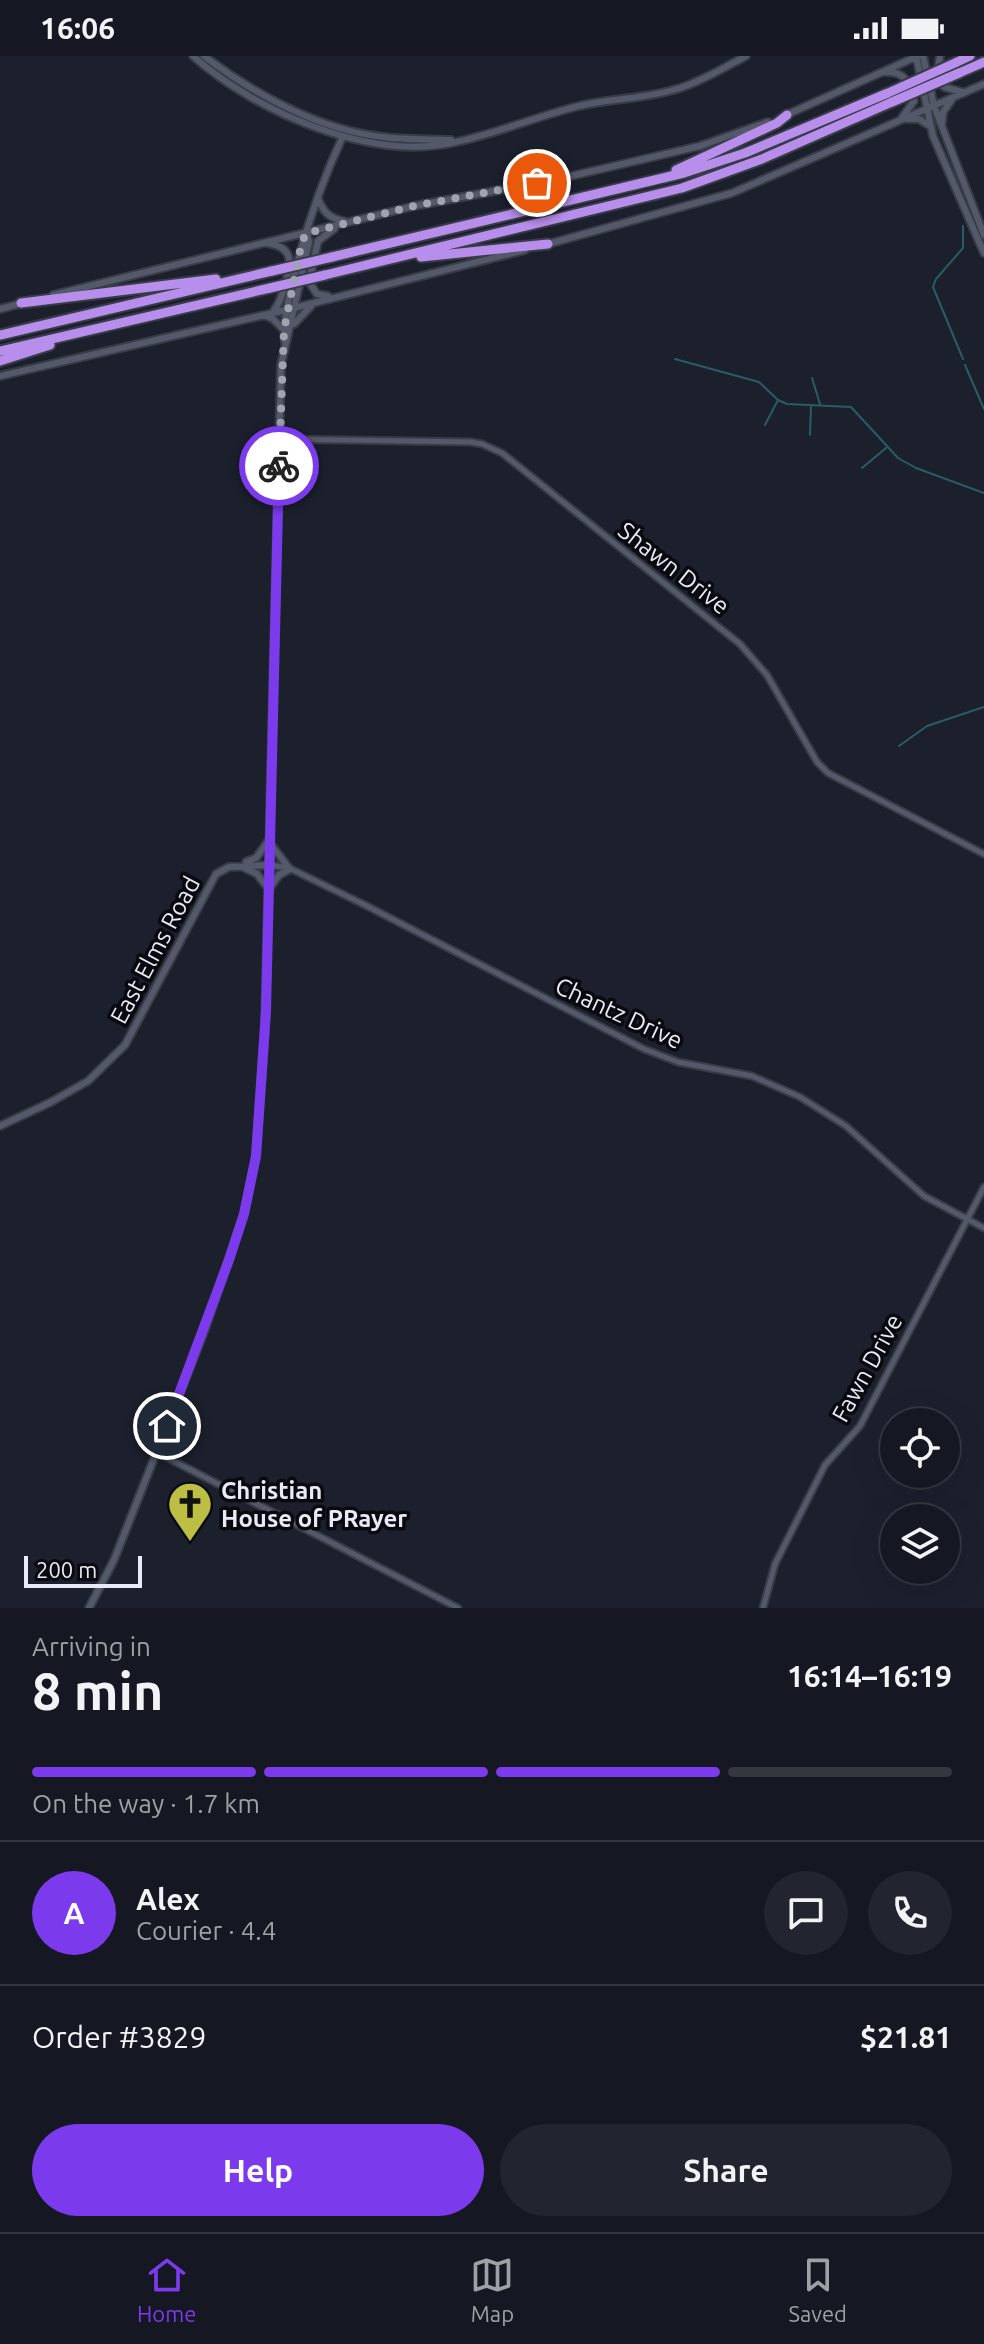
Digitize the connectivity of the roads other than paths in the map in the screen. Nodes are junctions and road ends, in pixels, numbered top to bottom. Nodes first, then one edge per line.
1 (193, 56) edge
2 (204, 56) edge
3 (746, 56) edge
4 (905, 56) edge
5 (918, 56) edge
6 (940, 56) edge
7 (970, 56) edge
8 (984, 62) edge
9 (901, 64) junction
10 (957, 68) junction
11 (881, 72) junction
12 (984, 84) edge
13 (965, 93) junction
14 (890, 97) junction
15 (955, 97) junction
16 (275, 104) junction
17 (931, 108) junction
18 (787, 115) junction
19 (901, 120) junction
20 (931, 126) junction
21 (942, 127) junction
22 (345, 133) junction
23 (652, 181) junction
24 (317, 197) junction
25 (350, 223) junction
26 (337, 227) junction
27 (307, 233) junction
28 (984, 235) edge
29 (263, 243) junction
30 (548, 244) junction
31 (984, 253) edge
32 (397, 258) junction
33 (251, 275) junction
34 (339, 296) junction
35 (316, 302) junction
36 (21, 303) junction
37 (295, 307) junction
38 (0, 309) edge
39 (286, 310) junction
40 (268, 314) junction
41 (292, 327) junction
42 (284, 330) junction
43 (0, 335) edge
44 (69, 335) junction
45 (285, 346) junction
46 (0, 351) edge
47 (0, 361) edge
48 (0, 376) edge
49 (279, 439) junction
50 (270, 839) junction
51 (984, 854) edge
52 (239, 865) junction
53 (270, 865) junction
54 (290, 868) junction
55 (269, 889) junction
56 (0, 1126) edge
57 (984, 1187) edge
58 (967, 1220) junction
59 (984, 1228) edge
60 (156, 1452) junction
61 (89, 1608) edge
62 (458, 1608) edge
63 (763, 1608) edge

1 - 16 main road
2 - 16 main road
3 - 22 main road
4 - 9 main road
5 - 9 main road
5 - 17 main road
6 - 13 main road
7 - 10 highway
8 - 10 highway
9 - 11 main road
10 - 14 highway, bridge
11 - 18 main road
11 - 19 main road
12 - 13 main road
13 - 15 main road
14 - 23 highway
14 - 32 highway
15 - 17 main road
15 - 21 main road
16 - 22 main road
17 - 19 main road
17 - 20 main road
17 - 21 main road
18 - 23 highway
18 - 25 main road
19 - 20 main road
19 - 30 main road
20 - 31 main road
21 - 28 main road
22 - 24 main road
23 - 33 highway, bridge
24 - 25 main road
24 - 27 main road
25 - 26 main road
26 - 27 main road
26 - 34 main road
27 - 29 main road
27 - 37 main road
27 - 39 main road
29 - 36 main road
29 - 40 main road
30 - 32 highway
30 - 34 main road
32 - 44 highway, bridge
33 - 36 highway
33 - 43 highway
34 - 35 main road
35 - 37 main road
35 - 41 main road
36 - 38 main road
37 - 39 main road
37 - 41 main road
39 - 40 main road
39 - 42 main road
40 - 42 main road
40 - 48 main road
41 - 45 main road
42 - 45 main road
44 - 46 highway
44 - 47 highway
45 - 49 main road
49 - 50 main road
49 - 51 street, Shawn Drive
50 - 52 main road, East Elms Road
50 - 53 main road
50 - 54 main road
52 - 53 main road
52 - 55 main road
52 - 56 main road, East Elms Road
53 - 54 street, Chantz Drive
53 - 55 main road
54 - 55 main road
54 - 58 street, Chantz Drive
55 - 60 main road
57 - 58 street, Fawn Drive
58 - 59 street, Chantz Drive
58 - 63 street, Fawn Drive
60 - 61 main road
60 - 62 street

